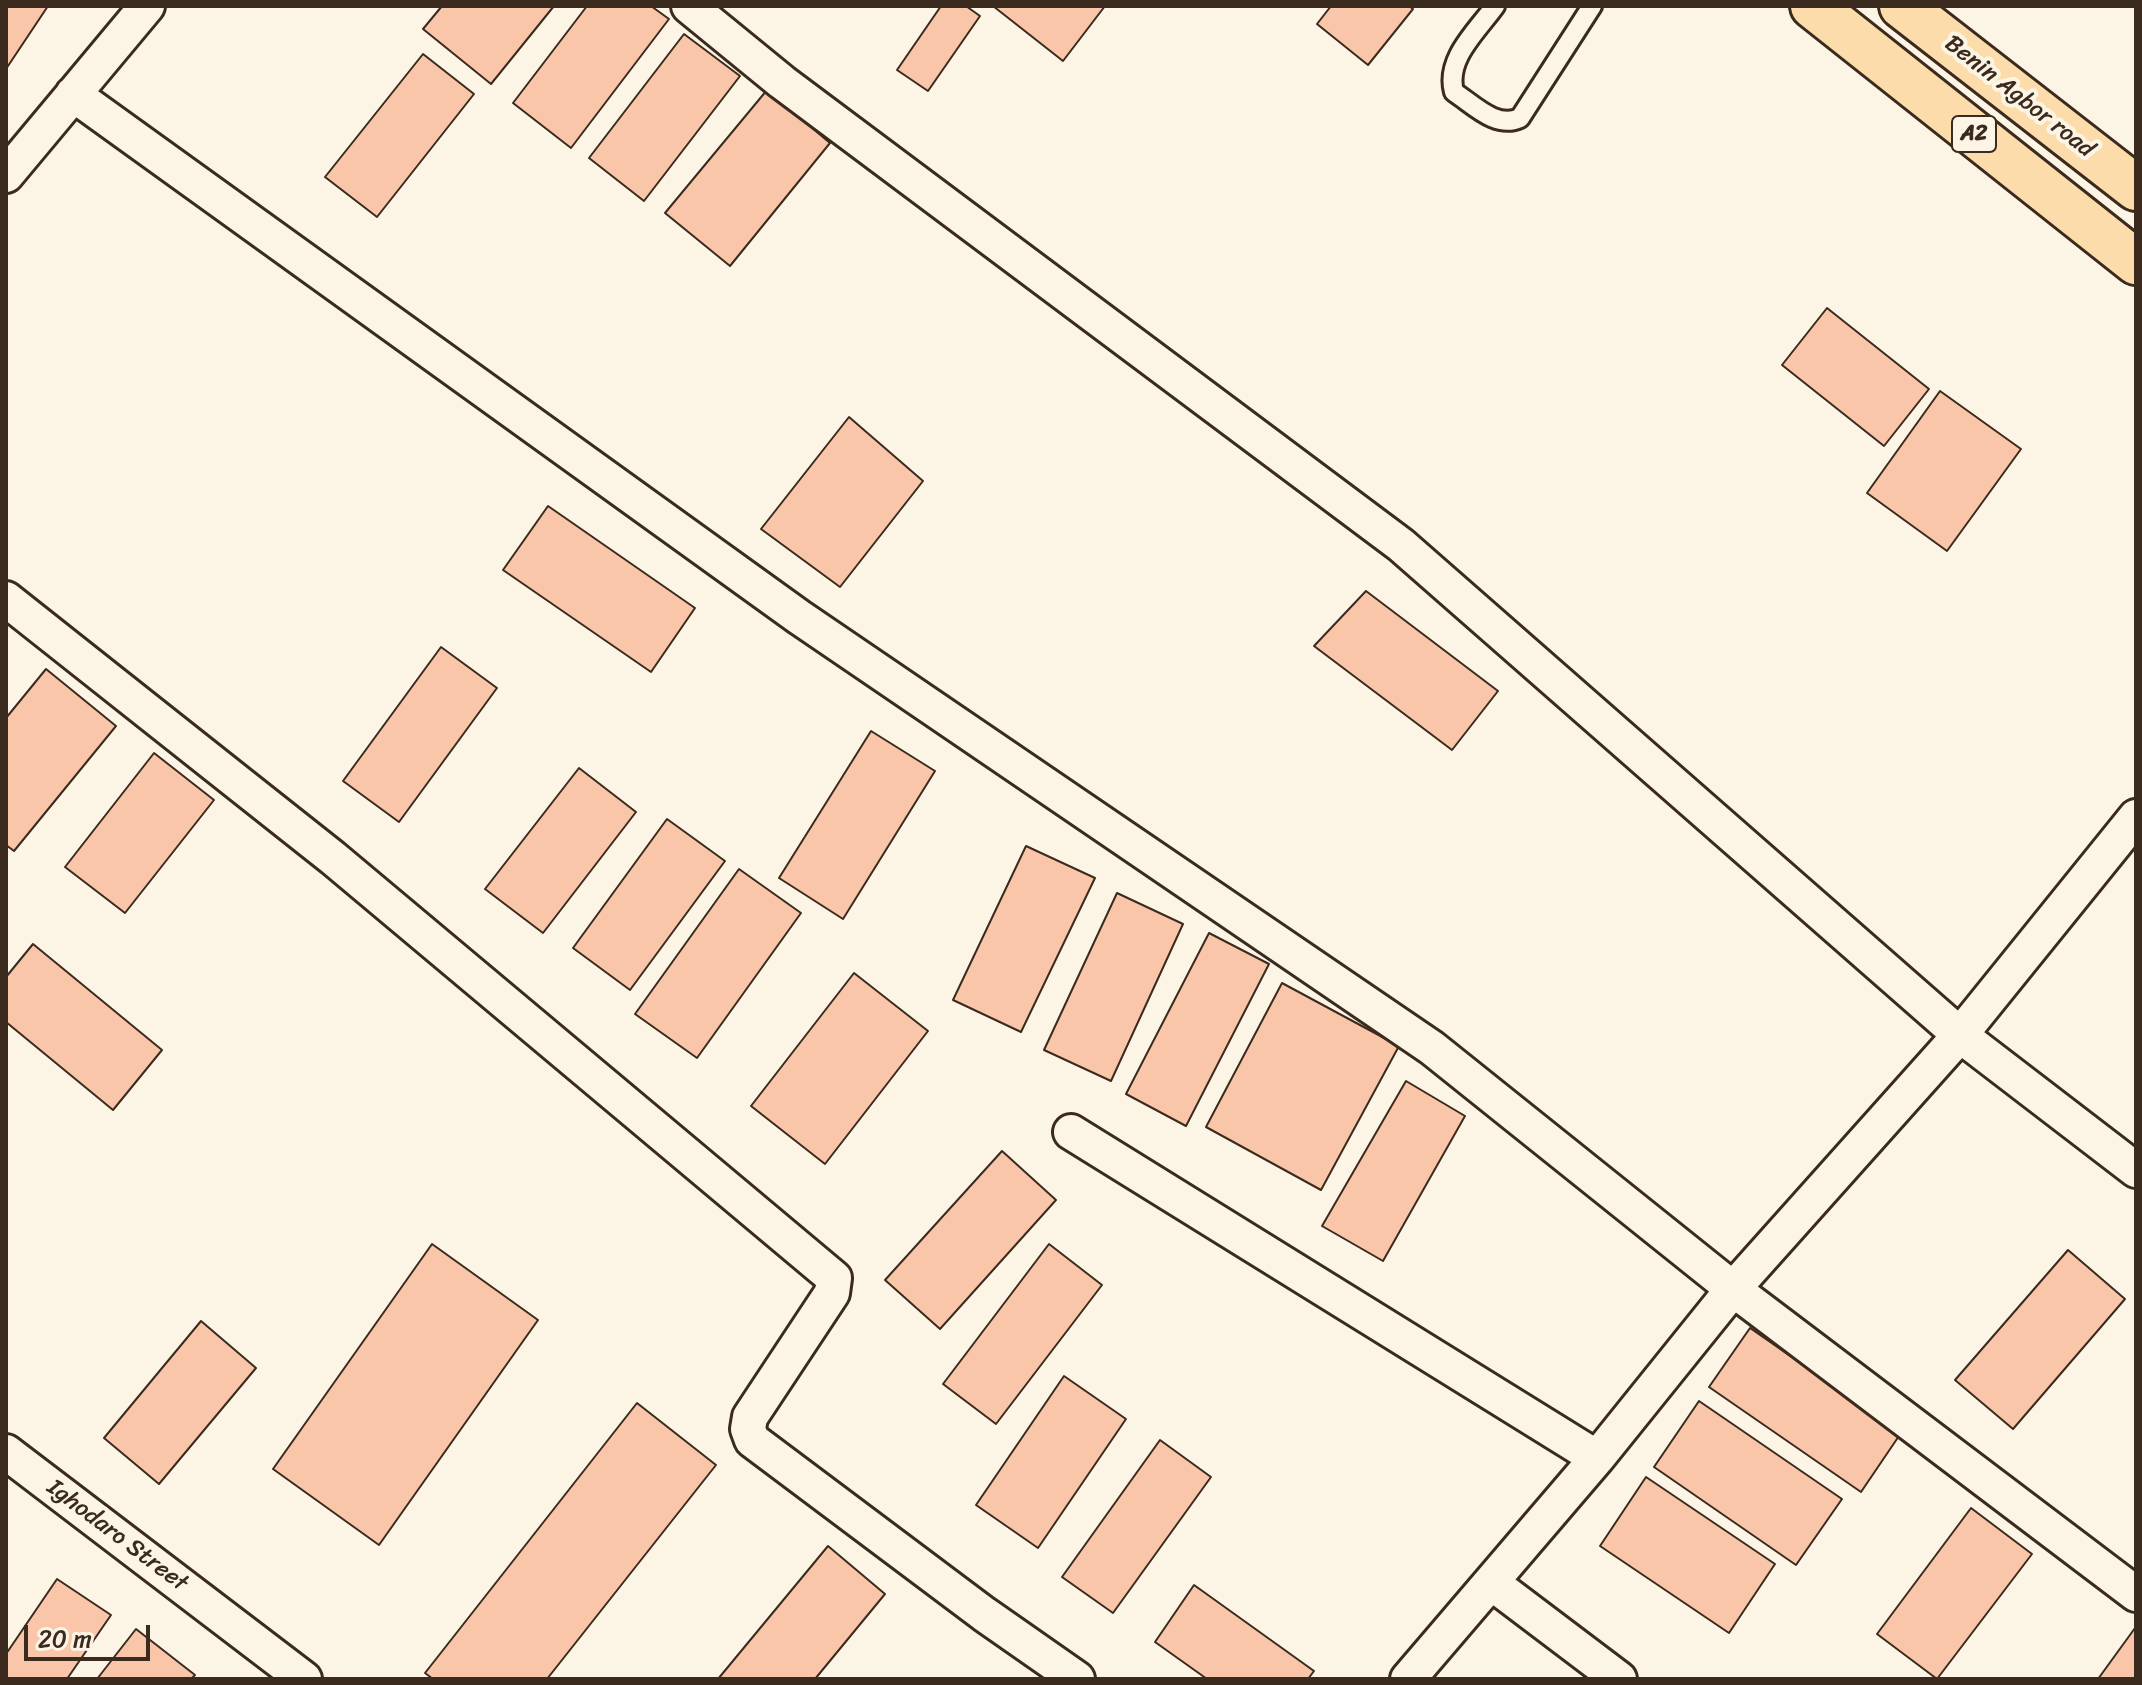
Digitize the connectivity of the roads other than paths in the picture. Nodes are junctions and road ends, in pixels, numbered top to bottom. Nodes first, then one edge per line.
1 (147, 6) edge
2 (689, 6) edge
3 (1495, 6) edge
4 (1592, 6) edge
5 (1813, 6) edge
6 (1902, 6) edge
7 (73, 94) junction
8 (6, 175) edge
9 (2136, 188) edge
10 (2136, 262) edge
11 (6, 599) edge
12 (2136, 817) edge
13 (1960, 1035) junction
14 (1071, 1132) dead end
15 (2136, 1170) edge
16 (1733, 1289) junction
17 (6, 1452) edge
18 (1597, 1458) junction
19 (1492, 1583) junction
20 (2136, 1594) edge
21 (304, 1679) edge
22 (1077, 1679) edge
23 (1408, 1679) edge
24 (1619, 1679) edge

1 - 7 street
2 - 13 street
3 - 4 lane
5 - 10 highway, A2
6 - 9 highway, Benin Agbor road / A2
7 - 8 street
7 - 16 street
11 - 22 street
12 - 13 street
13 - 15 street
13 - 16 street
14 - 18 street
16 - 18 street
16 - 20 street
17 - 21 street, Ighodaro Street
18 - 19 street
19 - 23 street
19 - 24 street

